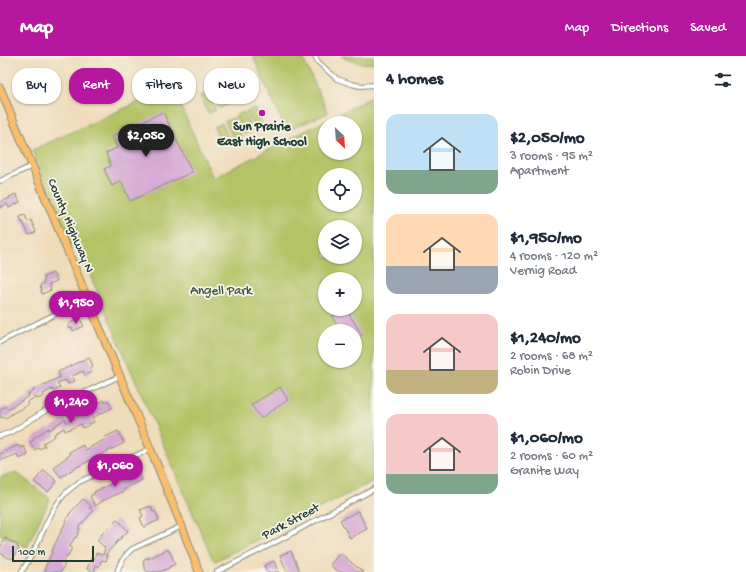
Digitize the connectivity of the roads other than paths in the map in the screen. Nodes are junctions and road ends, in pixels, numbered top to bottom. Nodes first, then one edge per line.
1 (315, 56) edge
2 (374, 85) edge
3 (0, 88) edge
4 (32, 166) junction
5 (0, 181) edge
6 (87, 298) junction
7 (0, 342) edge
8 (120, 376) junction
9 (0, 436) edge
10 (150, 449) junction
11 (374, 490) edge
12 (182, 526) junction
13 (21, 572) edge
14 (117, 572) edge
15 (199, 572) edge
16 (218, 572) edge

1 - 2 street
3 - 4 main road, County Highway N
4 - 5 street
4 - 6 main road, County Highway N
6 - 7 street
6 - 8 main road, County Highway N
8 - 9 street
8 - 10 main road, County Highway N
10 - 12 main road, County Highway N
10 - 13 street
11 - 16 street, Park Street
12 - 14 street
12 - 15 main road, County Highway N

